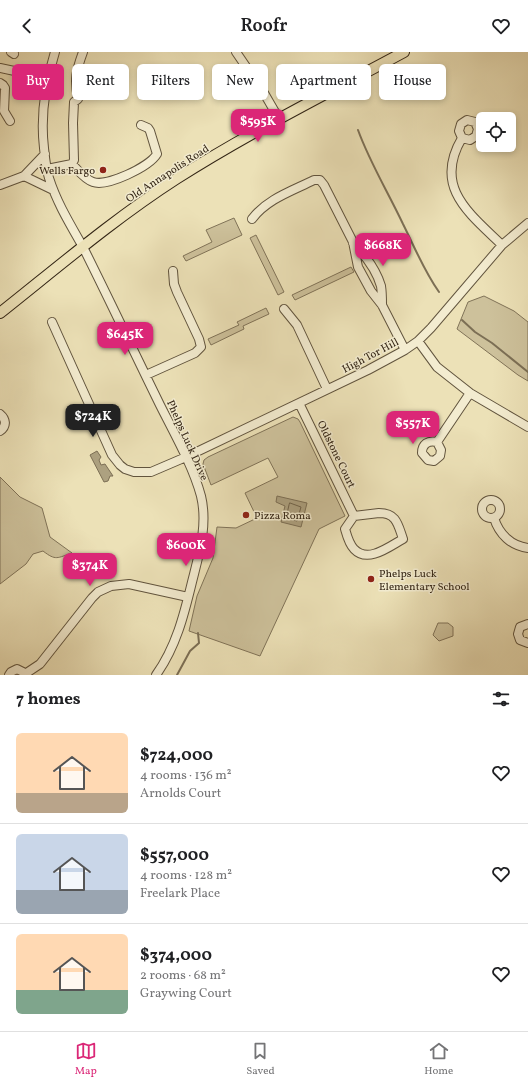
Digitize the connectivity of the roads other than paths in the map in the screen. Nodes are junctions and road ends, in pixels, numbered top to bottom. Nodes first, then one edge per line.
1 (55, 52) edge
2 (83, 52) edge
3 (236, 52) edge
4 (404, 52) edge
5 (51, 64) edge
6 (0, 68) edge
7 (12, 71) edge
8 (0, 83) edge
9 (43, 100) edge
10 (279, 119) junction
11 (10, 121) dead end
12 (141, 125) dead end
13 (462, 138) dead end
14 (44, 154) junction
15 (72, 164) junction
16 (47, 169) junction
17 (24, 176) junction
18 (0, 185) edge
19 (53, 190) junction
20 (252, 219) dead end
21 (528, 223) edge
22 (353, 242) junction
23 (502, 245) junction
24 (82, 247) junction
25 (173, 271) dead end
26 (382, 305) junction
27 (284, 309) dead end
28 (0, 313) edge
29 (52, 322) dead end
30 (418, 341) junction
31 (405, 350) junction
32 (146, 375) junction
33 (328, 389) junction
34 (470, 393) junction
35 (299, 403) junction
36 (0, 414) edge
37 (528, 427) edge
38 (0, 431) edge
39 (437, 442) dead end
40 (186, 457) junction
41 (354, 516) junction
42 (494, 518) dead end
43 (528, 548) edge
44 (188, 597) junction
45 (528, 624) edge
46 (528, 643) edge
47 (9, 675) edge
48 (25, 675) edge
49 (156, 675) edge

1 - 5 street, Phelps Luck Drive
2 - 15 street
3 - 10 street
4 - 10 main road, Old Annapolis Road
6 - 7 street
8 - 11 street
9 - 14 street, Phelps Luck Drive
10 - 24 main road, Old Annapolis Road
12 - 15 street
13 - 23 street
14 - 16 street, Phelps Luck Drive
14 - 17 street
15 - 16 street
16 - 19 street, Phelps Luck Drive
17 - 18 street
17 - 19 street
19 - 24 street, Phelps Luck Drive
20 - 22 street
21 - 23 street, High Tor Hill
22 - 26 street
22 - 26 street
23 - 30 street, High Tor Hill
24 - 28 main road, Old Annapolis Road
24 - 32 street, Phelps Luck Drive
25 - 32 street
26 - 31 street
27 - 33 street
29 - 40 street, High Tor Hill
30 - 31 street, High Tor Hill
30 - 34 street
31 - 33 street, High Tor Hill
32 - 40 street, Phelps Luck Drive
33 - 35 street, High Tor Hill
34 - 37 street
34 - 39 street
35 - 40 street, High Tor Hill
35 - 41 street, Oldstone Court
36 - 38 street
40 - 44 street, Phelps Luck Drive
41 - 41 street
42 - 43 street
44 - 48 street
44 - 49 street, Phelps Luck Drive
45 - 46 street
47 - 48 street

